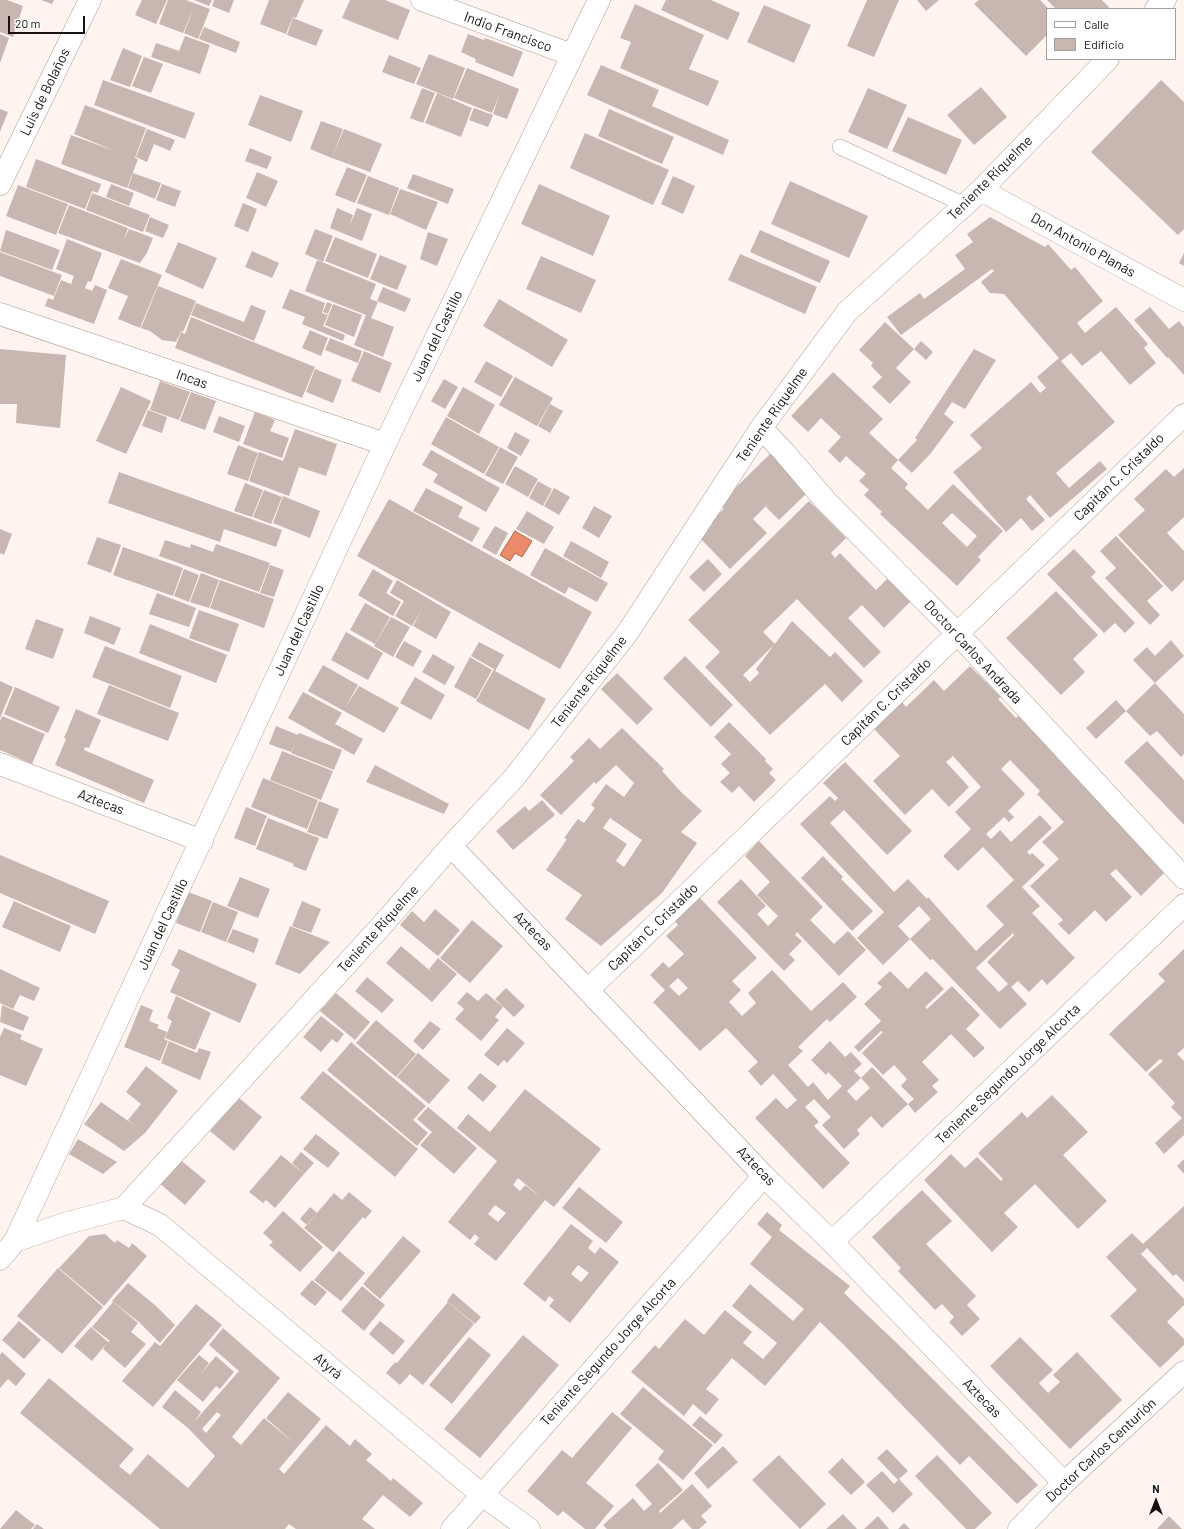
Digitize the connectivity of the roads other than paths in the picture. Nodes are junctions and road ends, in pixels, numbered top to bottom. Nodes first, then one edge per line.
1 (90, 0) edge
2 (422, 0) edge
3 (599, 0) edge
4 (1165, 0) edge
5 (1157, 8) edge
6 (572, 55) junction
7 (1107, 60) edge
8 (840, 147) dead end
9 (0, 184) edge
10 (981, 190) junction
11 (965, 205) junction
12 (1184, 300) edge
13 (0, 314) edge
14 (1184, 415) edge
15 (761, 428) junction
16 (385, 444) junction
17 (957, 633) junction
18 (0, 764) edge
19 (202, 840) junction
20 (451, 846) junction
21 (1184, 878) edge
22 (1184, 905) edge
23 (589, 989) junction
24 (764, 1176) junction
25 (124, 1208) junction
26 (8, 1239) edge
27 (832, 1242) junction
28 (0, 1259) edge
29 (1184, 1372) edge
30 (1064, 1483) junction
31 (481, 1494) junction
32 (452, 1529) edge
33 (529, 1529) edge
34 (1019, 1529) edge

1 - 9 street, Luis de Bolaños
2 - 6 street, Indio Francisco
3 - 6 street, Juan del Castillo
4 - 5 street
6 - 16 street, Juan del Castillo
7 - 10 street, Teniente Riquelme
8 - 11 lane
10 - 11 street, Teniente Riquelme
10 - 12 street, Don Antonio Planás
11 - 15 street, Teniente Riquelme
13 - 16 street, Incas
14 - 17 street, Capitán C. Cristaldo
15 - 17 street, Doctor Carlos Andrada
15 - 20 street, Teniente Riquelme
16 - 19 street, Juan del Castillo
17 - 21 street, Doctor Carlos Andrada
17 - 23 street, Capitán C. Cristaldo
18 - 19 street, Aztecas
19 - 26 street, Juan del Castillo
20 - 23 street, Aztecas
20 - 25 street, Teniente Riquelme
22 - 27 street, Teniente Segundo Jorge Alcorta
23 - 24 street, Aztecas
24 - 27 street, Aztecas
24 - 31 street, Teniente Segundo Jorge Alcorta
25 - 26 street
25 - 31 street, Atyrá
26 - 28 street, Juan del Castillo
27 - 30 street, Aztecas
29 - 30 street, Doctor Carlos Centurión
30 - 34 street, Doctor Carlos Centurión
31 - 32 street, Teniente Segundo Jorge Alcorta
31 - 33 street, Atyrá

